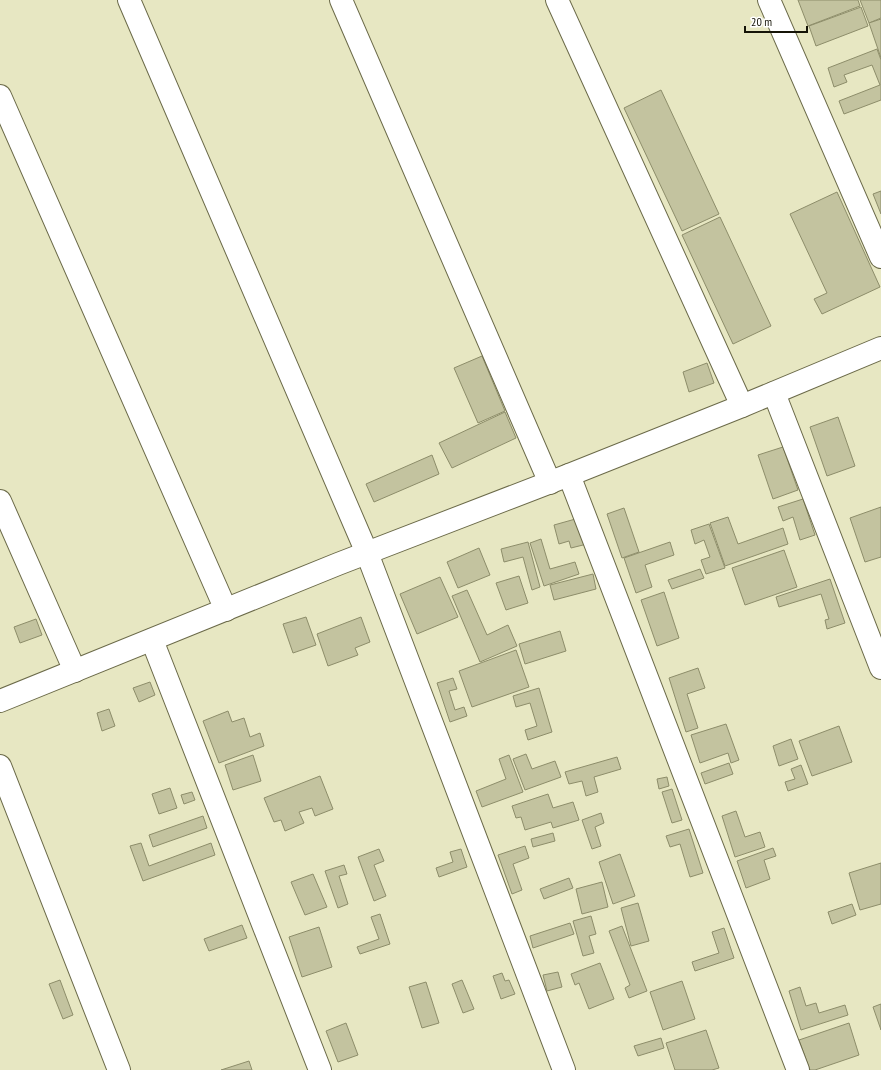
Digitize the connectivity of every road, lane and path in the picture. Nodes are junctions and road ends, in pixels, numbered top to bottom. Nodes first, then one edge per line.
1 (129, 0) edge
2 (341, 0) edge
3 (557, 0) edge
4 (769, 0) edge
5 (0, 96) edge
6 (881, 257) edge
7 (881, 348) edge
8 (774, 393) junction
9 (742, 406) junction
10 (560, 479) junction
11 (0, 501) edge
12 (367, 554) junction
13 (226, 610) junction
14 (152, 640) junction
15 (881, 668) edge
16 (75, 671) junction
17 (0, 701) edge
18 (0, 766) edge
19 (119, 1070) edge
20 (320, 1070) edge
21 (564, 1070) edge
22 (798, 1070) edge

1 - 12 street
2 - 10 street
3 - 9 street
4 - 6 street
5 - 13 street
7 - 8 street
8 - 9 street
8 - 15 street
9 - 10 street
10 - 12 street
10 - 22 street
11 - 16 street
12 - 13 street
12 - 21 street
13 - 14 street
14 - 16 street
14 - 20 street
16 - 17 street
18 - 19 street

